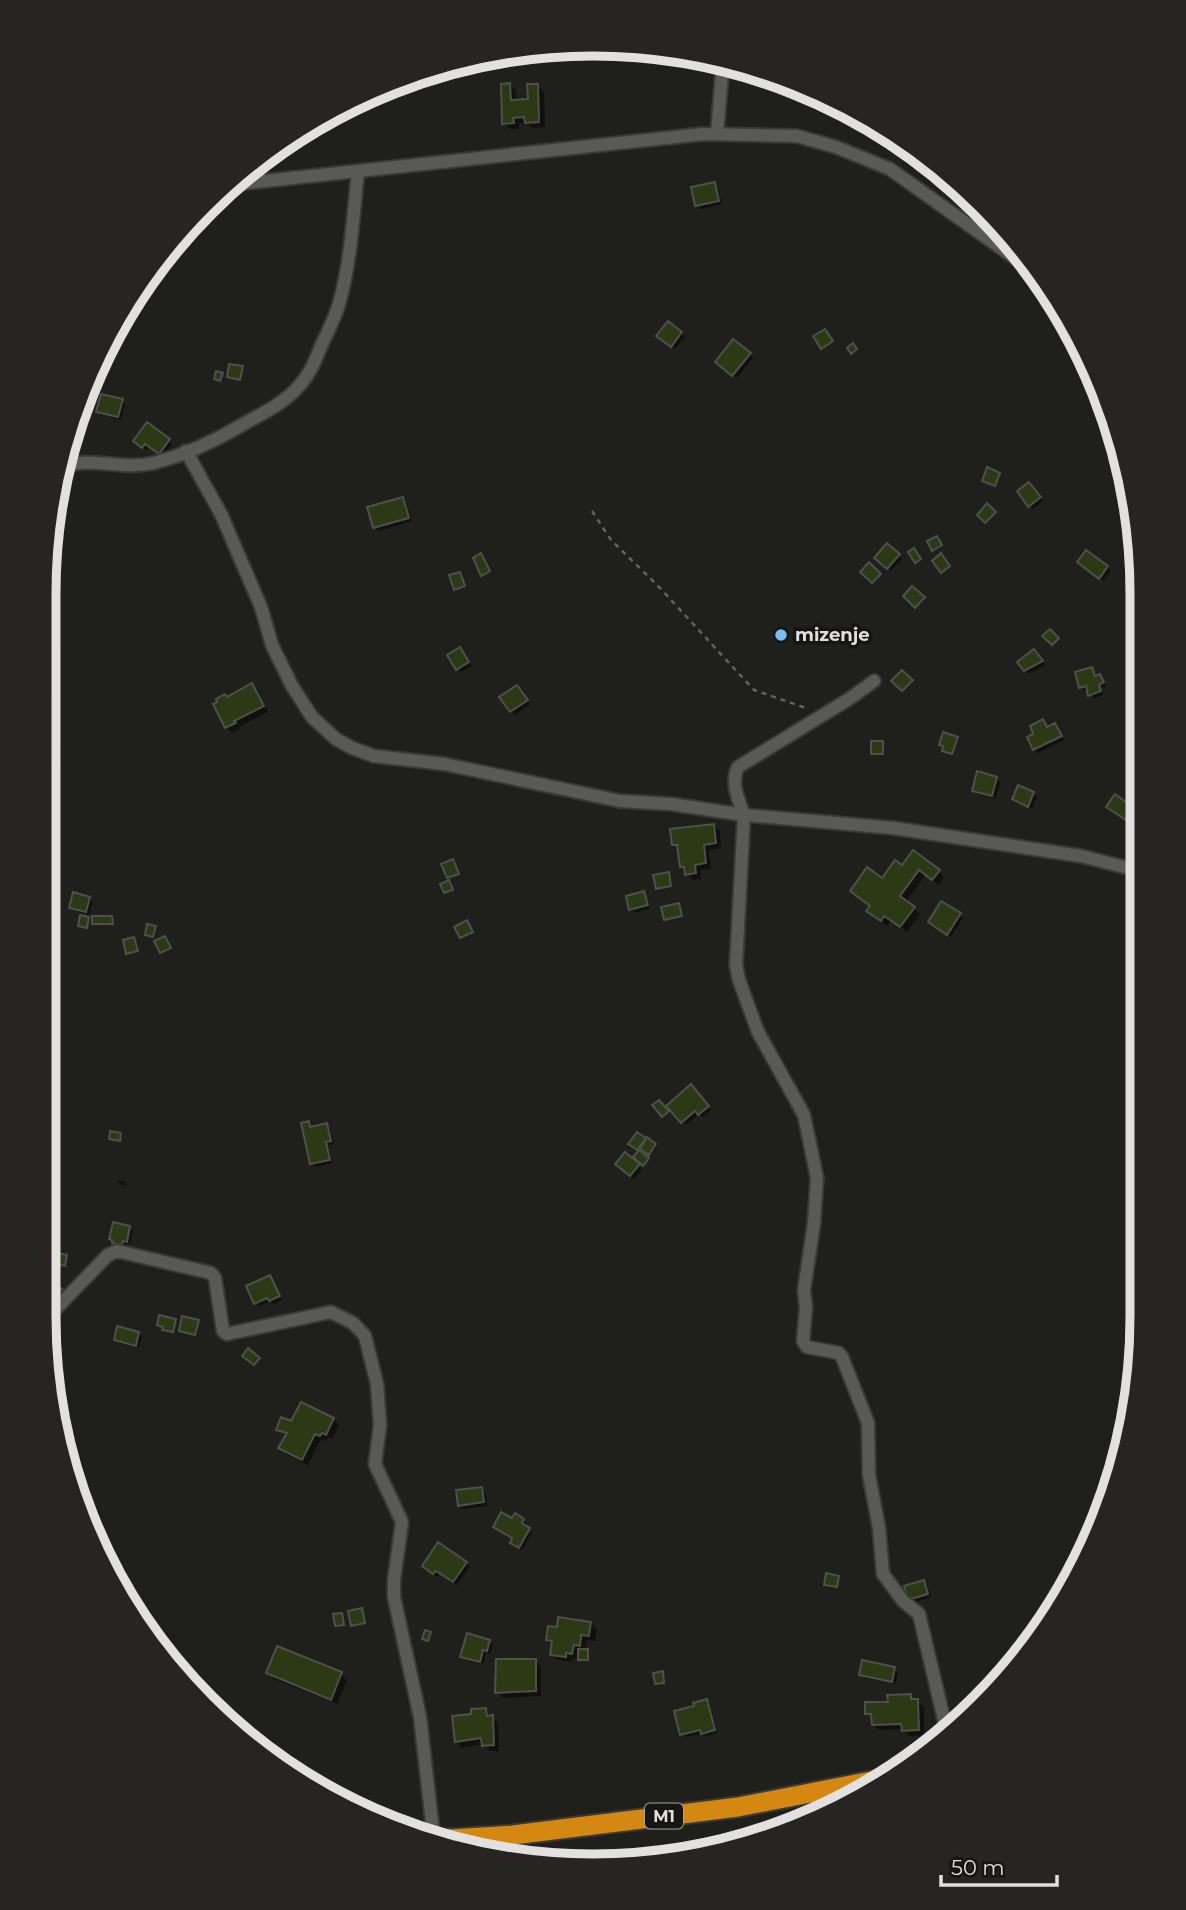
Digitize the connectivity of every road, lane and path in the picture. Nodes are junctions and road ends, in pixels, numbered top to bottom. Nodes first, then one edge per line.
1 (722, 72) edge
2 (716, 134) junction
3 (358, 172) junction
4 (246, 183) edge
5 (1009, 254) edge
6 (186, 451) junction
7 (72, 464) edge
8 (592, 511) dead end
9 (874, 681) dead end
10 (825, 713) junction
11 (744, 815) junction
12 (1130, 868) edge
13 (56, 1309) edge
14 (945, 1723) edge
15 (858, 1784) edge
16 (433, 1830) edge
17 (463, 1838) edge

1 - 2 street
2 - 3 street
2 - 5 street
3 - 4 street
3 - 6 street
6 - 7 street
6 - 11 street
8 - 10 path
9 - 10 street
10 - 11 street
11 - 12 street
11 - 14 street
13 - 16 street
15 - 17 highway, M1

